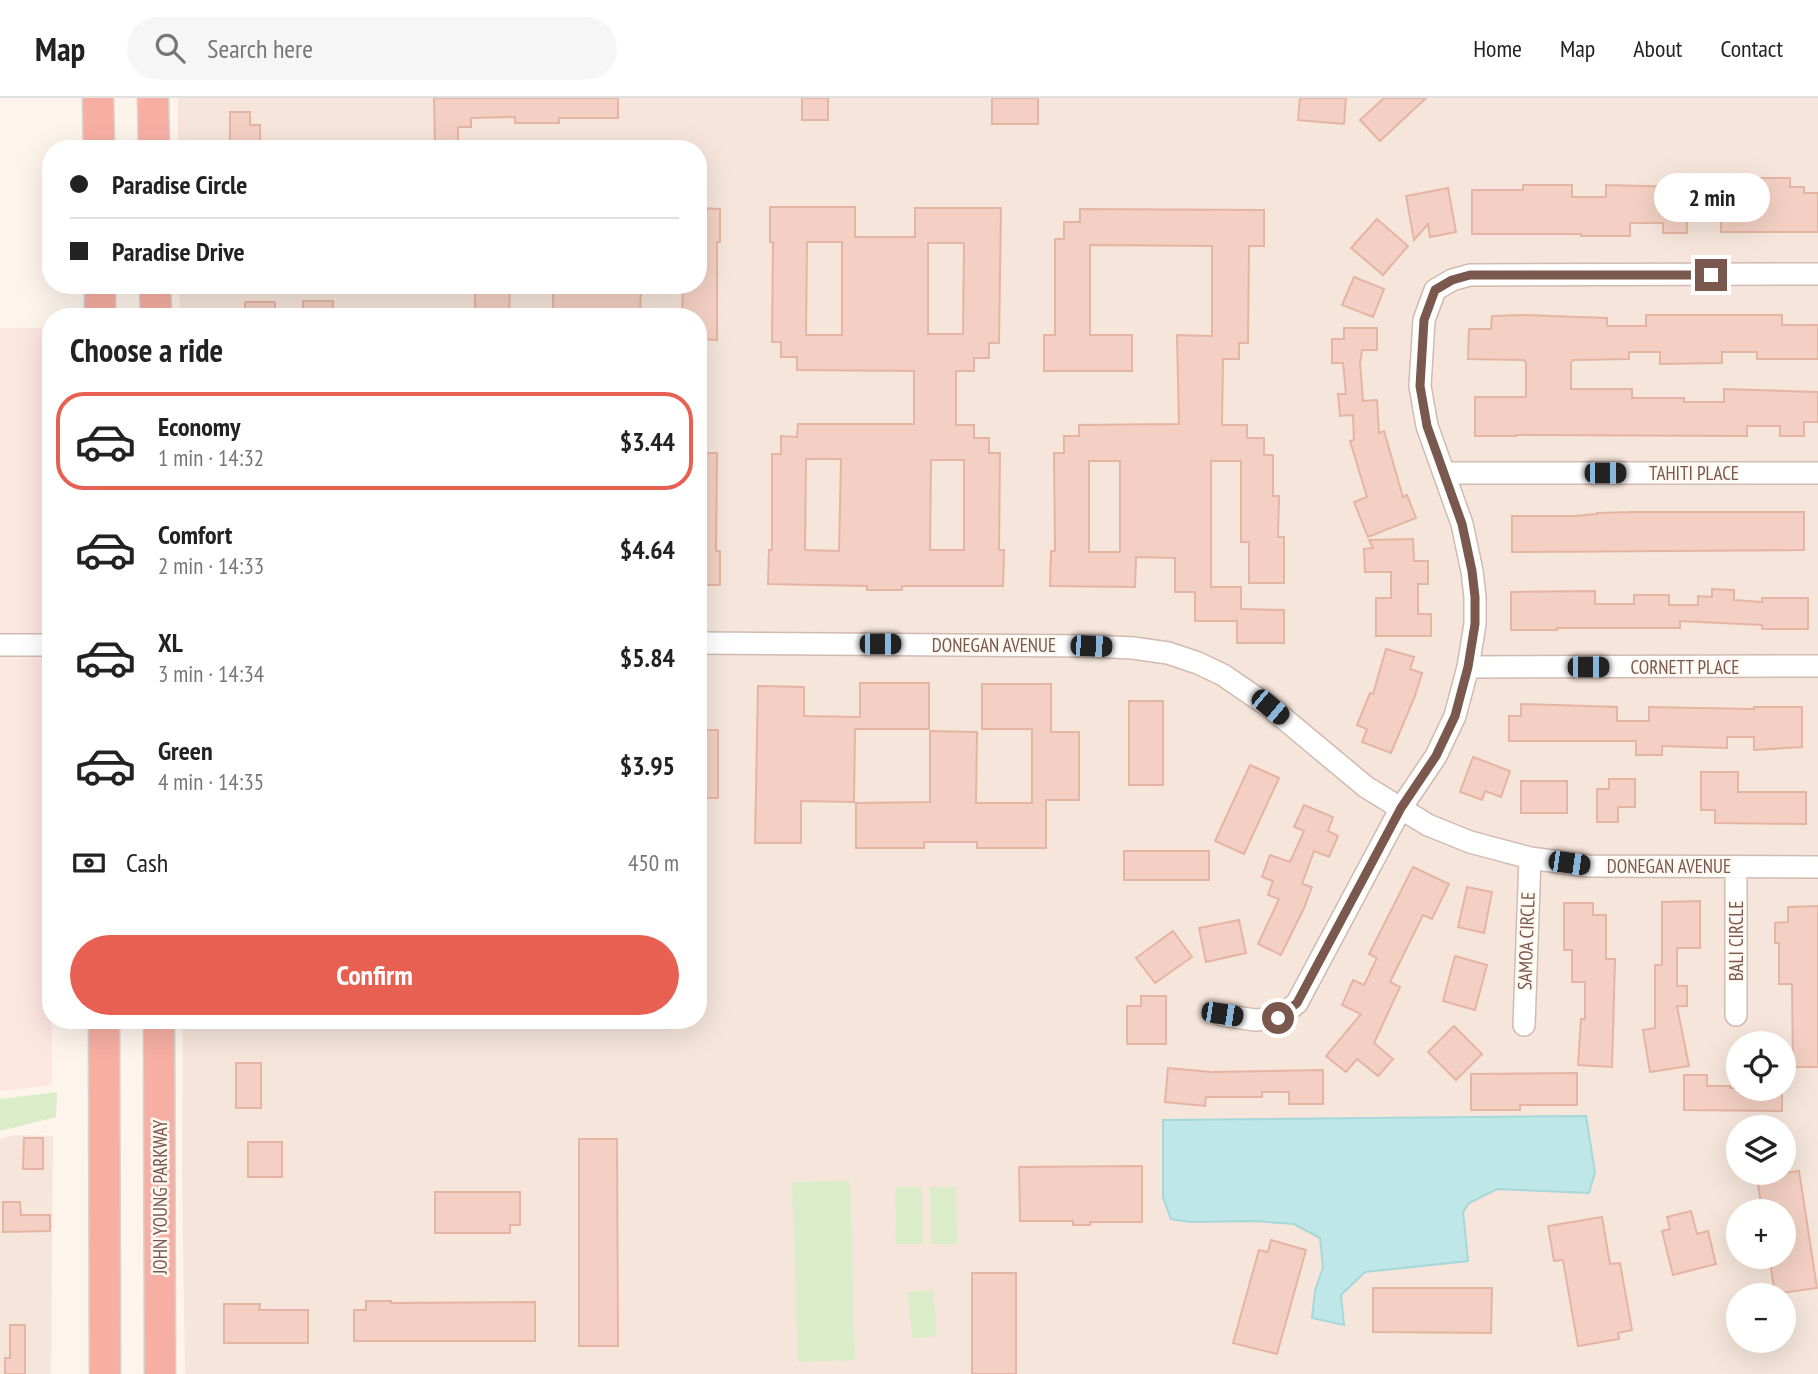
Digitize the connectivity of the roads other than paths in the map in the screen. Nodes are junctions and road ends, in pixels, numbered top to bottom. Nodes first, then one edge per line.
1 (98, 98) edge
2 (153, 98) edge
3 (99, 140) edge
4 (154, 140) edge
5 (1818, 274) edge
6 (1444, 472) junction
7 (1818, 473) edge
8 (707, 643) edge
9 (0, 645) edge
10 (42, 645) edge
11 (1818, 666) edge
12 (1468, 667) junction
13 (1401, 808) junction
14 (1530, 858) junction
15 (1736, 867) junction
16 (1818, 867) edge
17 (1222, 1014) dead end
18 (1736, 1014) dead end
19 (1524, 1025) dead end
20 (104, 1029) edge
21 (159, 1029) edge
22 (105, 1374) edge
23 (160, 1374) edge

1 - 3 highway
2 - 4 highway
5 - 6 street
6 - 7 street, TAHITI PLACE
6 - 12 street
8 - 13 street, DONEGAN AVENUE
9 - 10 street
11 - 12 street, CORNETT PLACE
12 - 13 street
13 - 14 street, DONEGAN AVENUE
13 - 17 street
14 - 15 street, DONEGAN AVENUE
14 - 19 street, SAMOA CIRCLE
15 - 16 street, DONEGAN AVENUE
15 - 18 street, BALI CIRCLE
20 - 22 highway
21 - 23 highway, JOHN YOUNG PARKWAY

